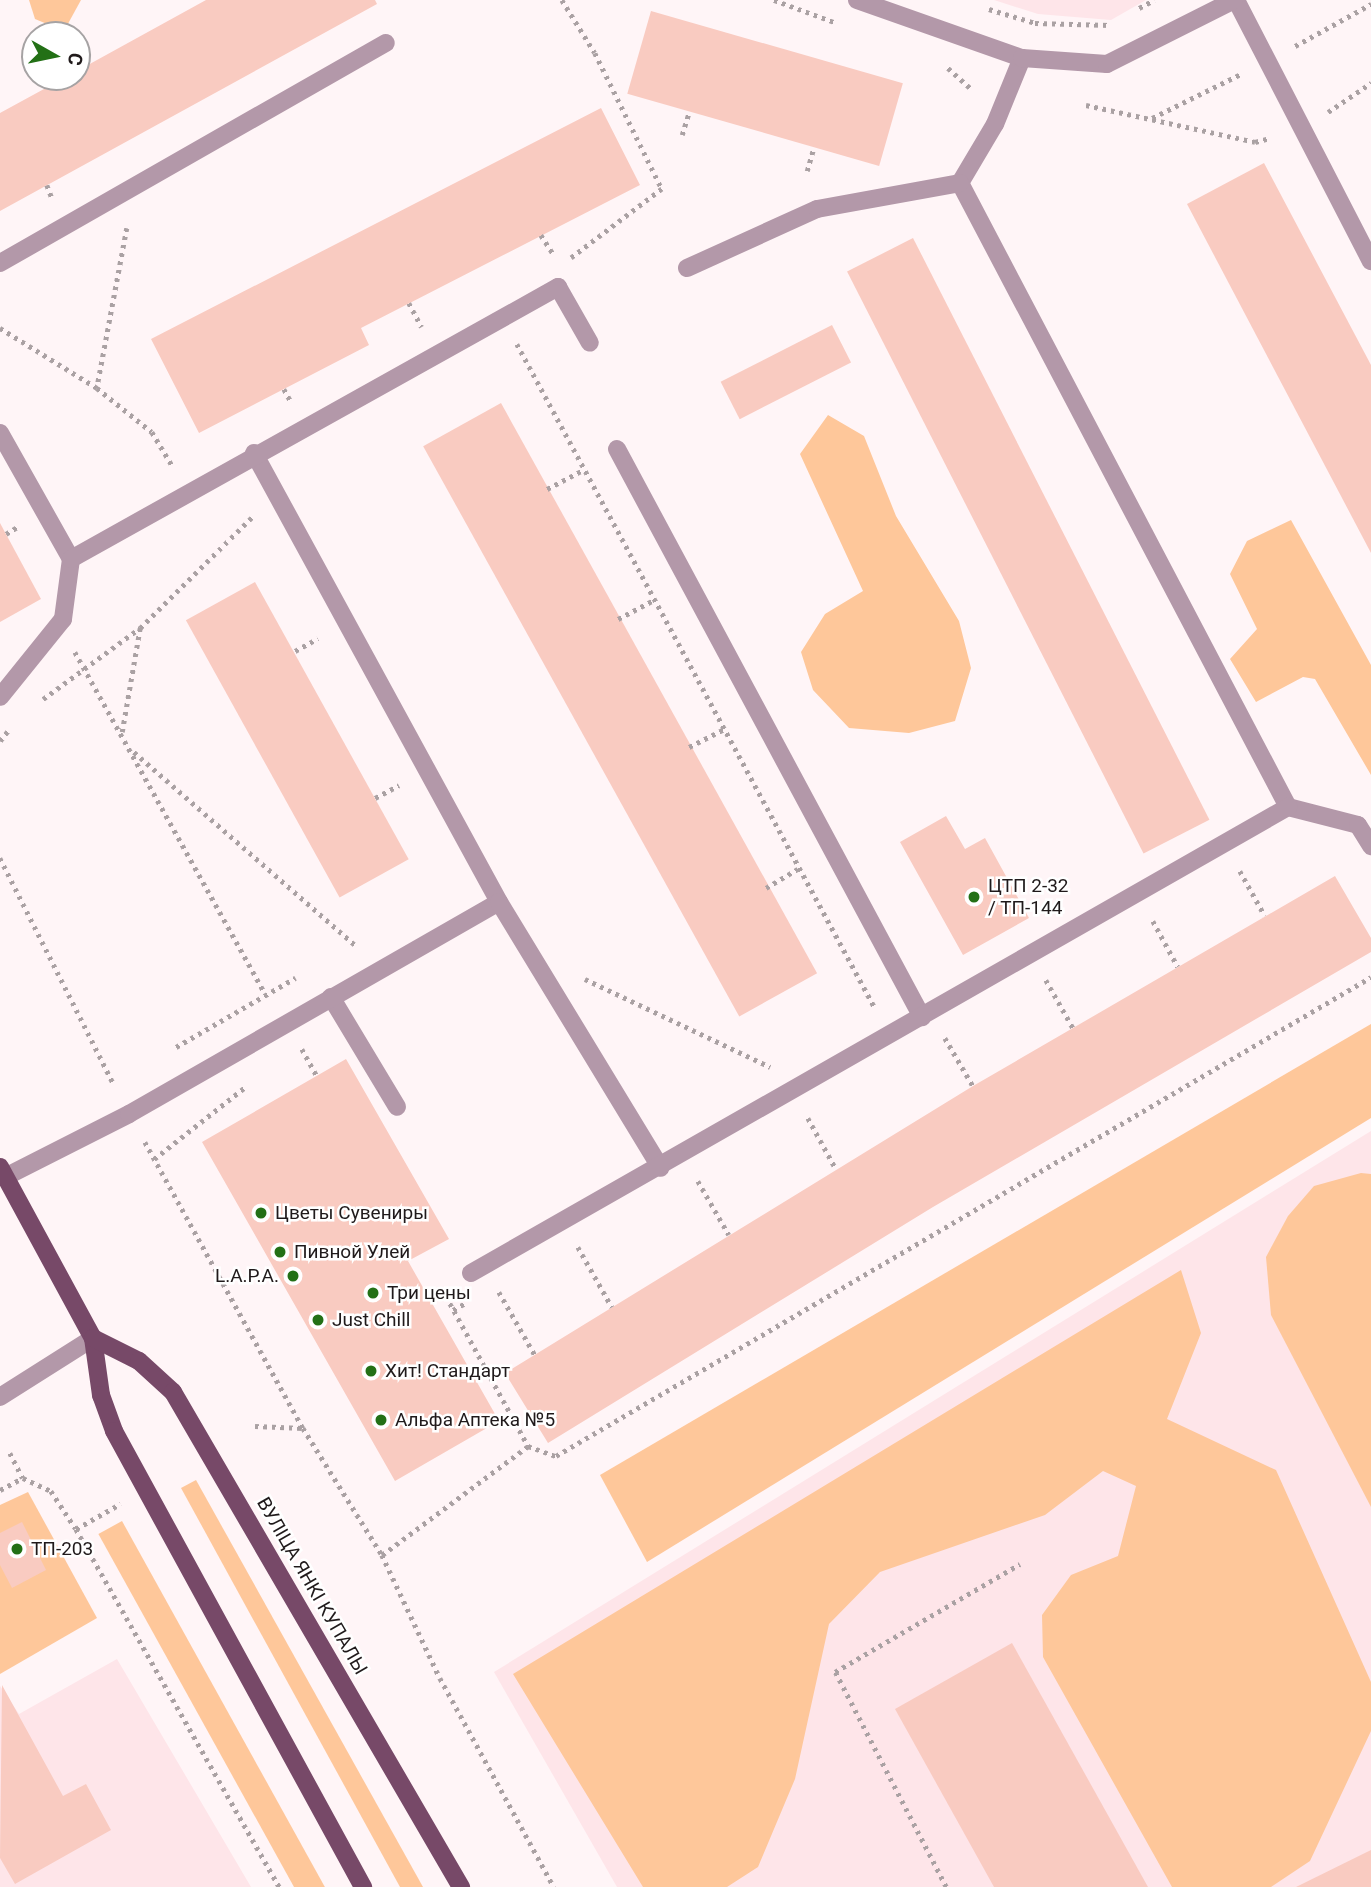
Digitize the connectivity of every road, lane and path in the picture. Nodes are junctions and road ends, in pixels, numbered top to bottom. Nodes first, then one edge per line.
1 (562, 0) edge
2 (857, 0) edge
3 (1154, 0) edge
4 (1235, 0) edge
5 (985, 8) dead end
6 (1132, 13) dead end
7 (1121, 19) dead end
8 (386, 43) dead end
9 (1021, 58) junction
10 (1371, 83) edge
11 (1086, 105) dead end
12 (689, 111) dead end
13 (1304, 129) junction
14 (682, 135) dead end
15 (814, 147) dead end
16 (807, 171) dead end
17 (960, 183) junction
18 (135, 187) junction
19 (541, 235) dead end
20 (583, 252) dead end
21 (1371, 261) edge
22 (0, 263) edge
23 (559, 264) dead end
24 (687, 268) dead end
25 (409, 303) dead end
26 (503, 317) junction
27 (0, 328) edge
28 (427, 337) dead end
29 (590, 343) dead end
30 (97, 388) junction
31 (0, 433) edge
32 (617, 449) dead end
33 (254, 453) junction
34 (583, 470) junction
35 (179, 477) dead end
36 (547, 489) dead end
37 (13, 513) dead end
38 (253, 516) dead end
39 (20, 525) junction
40 (6, 534) dead end
41 (27, 537) dead end
42 (71, 559) junction
43 (653, 600) junction
44 (618, 619) dead end
45 (60, 624) junction
46 (141, 628) junction
47 (319, 637) dead end
48 (295, 651) dead end
49 (85, 668) junction
50 (0, 697) edge
51 (30, 708) dead end
52 (13, 724) dead end
53 (723, 729) junction
54 (122, 733) junction
55 (0, 741) edge
56 (689, 747) dead end
57 (131, 750) junction
58 (399, 785) dead end
59 (374, 799) dead end
60 (1289, 807) junction
61 (1371, 846) edge
62 (0, 858) edge
63 (1236, 863) dead end
64 (799, 869) junction
65 (766, 888) dead end
66 (499, 902) junction
67 (1149, 913) dead end
68 (1265, 916) dead end
69 (355, 945) dead end
70 (1178, 967) dead end
71 (1042, 974) dead end
72 (1371, 976) edge
73 (579, 977) dead end
74 (265, 994) dead end
75 (331, 997) junction
76 (922, 1017) junction
77 (865, 1018) dead end
78 (1073, 1028) dead end
79 (941, 1032) dead end
80 (289, 1053) dead end
81 (783, 1062) dead end
82 (317, 1076) dead end
83 (248, 1085) dead end
84 (973, 1086) dead end
85 (397, 1107) dead end
86 (804, 1110) dead end
87 (129, 1114) junction
88 (155, 1159) junction
89 (661, 1168) junction
90 (836, 1169) dead end
91 (3, 1172) edge
92 (694, 1173) dead end
93 (729, 1235) dead end
94 (575, 1241) dead end
95 (471, 1273) joint
96 (496, 1286) dead end
97 (612, 1307) dead end
98 (93, 1338) junction
99 (535, 1355) dead end
100 (0, 1397) edge
101 (255, 1426) dead end
102 (303, 1428) junction
103 (528, 1446) junction
104 (10, 1453) dead end
105 (23, 1478) junction
106 (0, 1490) edge
107 (124, 1502) dead end
108 (76, 1529) junction
109 (382, 1555) junction
110 (1020, 1564) dead end
111 (279, 1887) edge
112 (363, 1887) edge
113 (461, 1887) edge
114 (554, 1887) edge
115 (946, 1887) edge

1 - 20 path
2 - 9 street
3 - 6 path
4 - 9 street
4 - 13 street
5 - 7 path
8 - 18 street
9 - 17 street
10 - 13 path
11 - 13 path
12 - 14 path
13 - 21 street
15 - 16 path
17 - 24 street
17 - 60 street
18 - 22 street
18 - 30 path
19 - 23 path
25 - 28 path
26 - 29 street
26 - 33 street
26 - 34 path
27 - 30 path
30 - 35 path
31 - 42 street
32 - 76 street
33 - 42 street
33 - 66 street
34 - 36 path
34 - 43 path
37 - 39 path
38 - 46 path
39 - 40 path
39 - 41 path
42 - 45 street
43 - 44 path
43 - 53 path
45 - 49 path
45 - 50 street
46 - 49 path
46 - 54 path
47 - 48 path
49 - 51 path
49 - 54 path
52 - 55 path
53 - 56 path
53 - 64 path
54 - 57 path
57 - 69 path
57 - 74 path
58 - 59 path
60 - 61 street
60 - 76 street
62 - 87 path
63 - 68 path
64 - 65 path
64 - 77 path
66 - 75 street
66 - 89 street
67 - 70 path
71 - 78 path
72 - 103 path
73 - 81 path
75 - 85 street
75 - 87 street
76 - 89 street
79 - 84 path
80 - 82 path
83 - 88 path
86 - 90 path
87 - 88 path
87 - 91 street
88 - 102 path
89 - 95 street
91 - 98 main road
92 - 93 path
94 - 97 path
95 - 103 path
96 - 99 path
98 - 100 street
98 - 112 main road
98 - 113 main road, ВУЛІЦА ЯНКІ КУПАЛЫ
101 - 102 path
102 - 109 path
103 - 109 path
104 - 105 path
105 - 106 path
105 - 108 path
107 - 108 path
108 - 111 path
109 - 114 path
110 - 115 path

